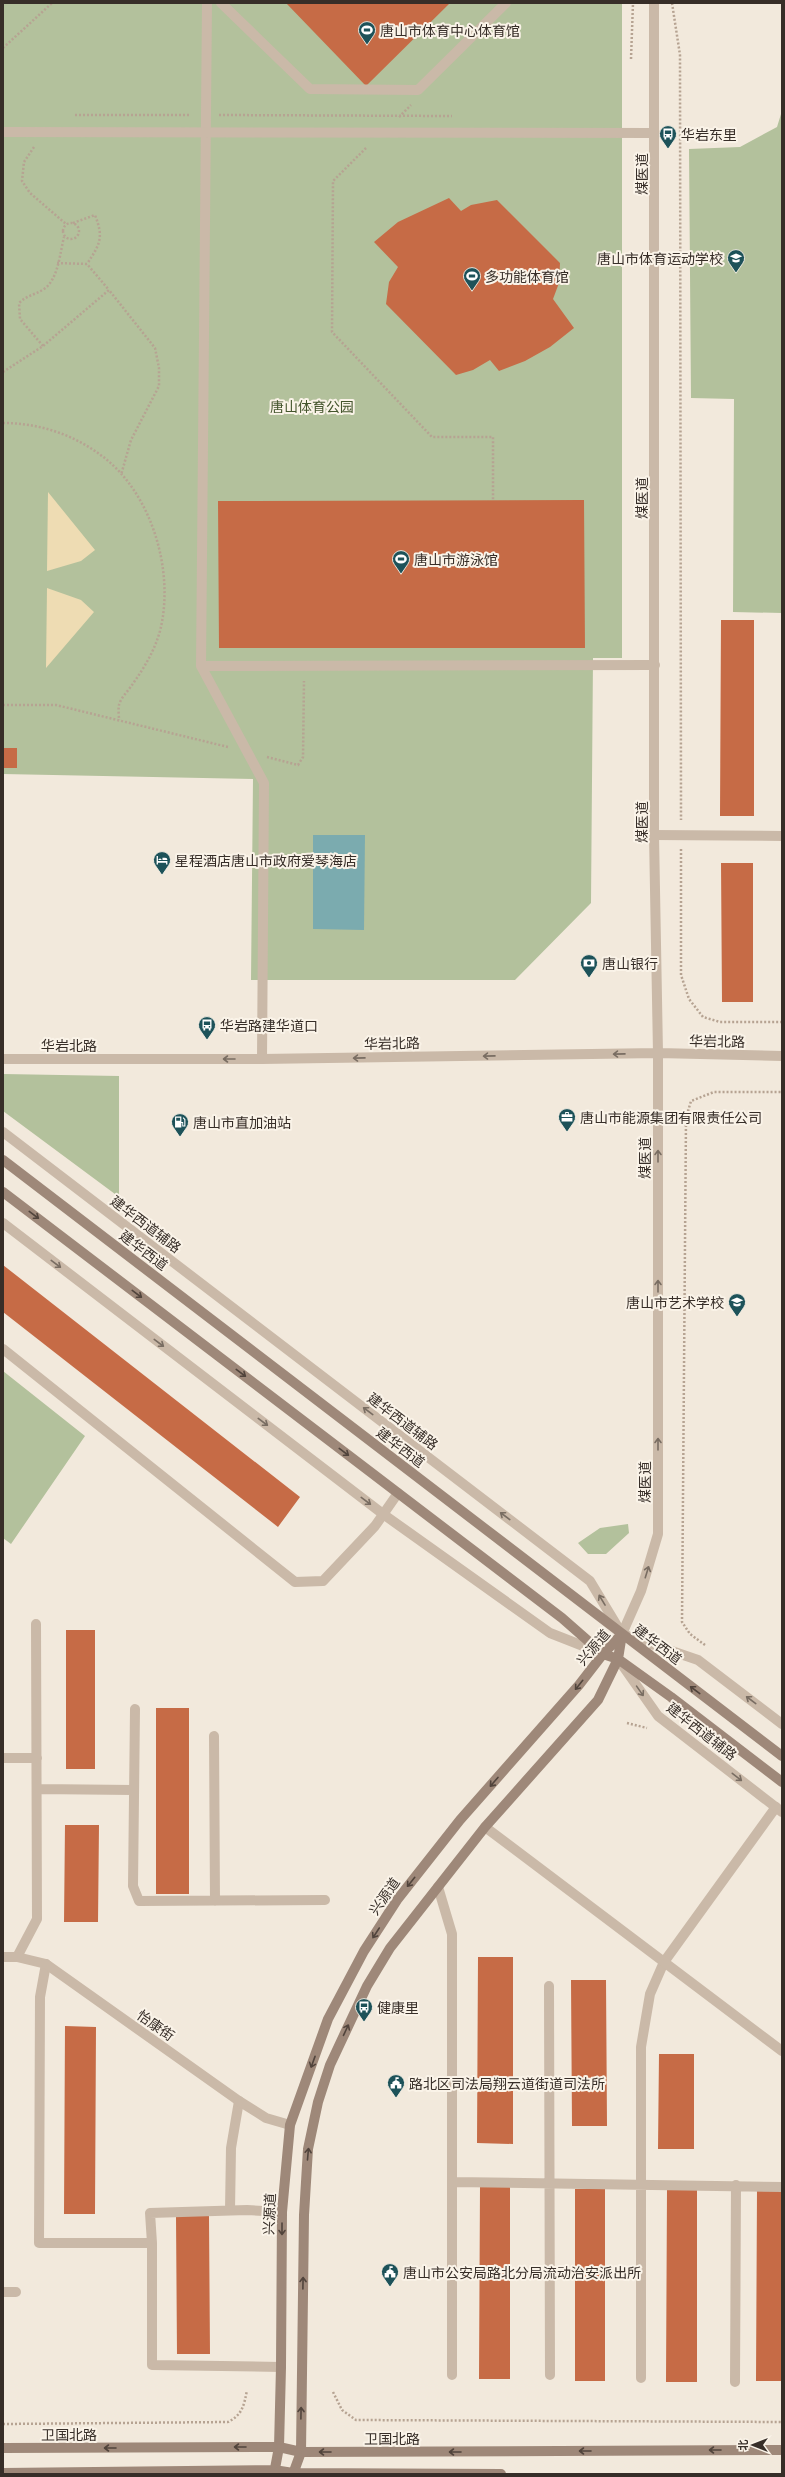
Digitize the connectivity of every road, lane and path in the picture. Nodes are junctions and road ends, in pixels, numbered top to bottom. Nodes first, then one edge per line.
1 (52, 3) edge
2 (207, 3) edge
3 (221, 3) edge
4 (506, 3) edge
5 (633, 3) edge
6 (654, 3) edge
7 (672, 3) edge
8 (3, 48) edge
9 (631, 59) dead end
10 (417, 99) dead end
11 (74, 115) dead end
12 (206, 115) junction
13 (400, 116) junction
14 (456, 116) dead end
15 (3, 132) edge
16 (44, 132) junction
17 (206, 132) junction
18 (382, 132) junction
19 (655, 133) junction
20 (73, 223) junction
21 (66, 224) junction
22 (64, 237) junction
23 (57, 263) junction
24 (87, 264) junction
25 (109, 290) junction
26 (43, 346) junction
27 (3, 372) edge
28 (3, 422) edge
29 (121, 475) junction
30 (493, 500) dead end
31 (655, 665) junction
32 (201, 666) junction
33 (119, 720) dead end
34 (654, 835) junction
35 (681, 835) junction
36 (782, 836) edge
37 (782, 1022) edge
38 (658, 1053) junction
39 (782, 1056) edge
40 (3, 1059) edge
41 (262, 1059) junction
42 (782, 1092) edge
43 (3, 1132) edge
44 (3, 1160) edge
45 (3, 1192) edge
46 (3, 1223) edge
47 (3, 1349) edge
48 (398, 1493) junction
49 (383, 1514) junction
50 (36, 1624) dead end
51 (622, 1634) junction
52 (709, 1648) dead end
53 (603, 1654) junction
54 (618, 1659) junction
55 (135, 1709) dead end
56 (627, 1723) dead end
57 (782, 1724) edge
58 (647, 1728) dead end
59 (214, 1736) dead end
60 (782, 1756) edge
61 (3, 1758) edge
62 (37, 1758) junction
63 (782, 1782) edge
64 (37, 1789) junction
65 (133, 1790) junction
66 (779, 1809) edge
67 (485, 1827) junction
68 (438, 1887) junction
69 (325, 1900) dead end
70 (215, 1901) junction
71 (3, 1957) edge
72 (17, 1957) junction
73 (664, 1962) junction
74 (46, 1964) junction
75 (549, 1986) dead end
76 (782, 2051) edge
77 (239, 2101) junction
78 (290, 2124) junction
79 (453, 2182) junction
80 (550, 2183) junction
81 (642, 2184) junction
82 (736, 2185) junction
83 (782, 2187) edge
84 (230, 2210) junction
85 (282, 2212) junction
86 (152, 2243) junction
87 (3, 2292) edge
88 (16, 2292) dead end
89 (281, 2367) junction
90 (452, 2375) dead end
91 (550, 2375) dead end
92 (641, 2378) dead end
93 (735, 2382) dead end
94 (247, 2390) dead end
95 (333, 2392) dead end
96 (782, 2422) edge
97 (3, 2424) edge
98 (278, 2446) junction
99 (3, 2448) edge
100 (782, 2450) edge
101 (301, 2452) junction
102 (274, 2472) edge
103 (3, 2473) edge
104 (292, 2473) edge
105 (501, 2474) edge

1 - 8 path
2 - 12 street
3 - 4 street
5 - 9 path
6 - 19 street, 煤医道
7 - 35 path
10 - 13 path
11 - 12 path
12 - 13 path
12 - 17 street
13 - 14 path
13 - 18 path
15 - 16 street
16 - 17 street
16 - 21 path
17 - 18 street
17 - 32 street
18 - 19 street
18 - 30 path
19 - 31 street, 煤医道
20 - 21 path
20 - 22 path
20 - 24 path
21 - 22 path
22 - 23 path
23 - 24 path
23 - 26 path
24 - 25 path
25 - 26 path
25 - 29 path
26 - 27 path
28 - 29 path
29 - 33 path
31 - 32 street
31 - 34 street, 煤医道
32 - 41 street
34 - 35 street
34 - 38 street, 煤医道
35 - 36 street
35 - 37 path
38 - 39 street, 华岩北路
38 -> 41 street, 华岩北路
51 -> 38 street, 煤医道
41 -> 40 street, 华岩北路
42 - 52 path
51 -> 43 street, 建华西道辅路
44 - 51 main road, 建华西道
45 -> 48 main road
46 -> 49 street
47 - 49 street
48 - 49 street
48 - 53 main road
49 - 53 street
50 - 62 street
51 - 53 main road, 兴源道
51 - 54 main road, 兴源道
57 -> 51 street
60 -> 51 main road, 建华西道
53 - 54 main road
53 -> 78 main road, 兴源道
54 - 63 main road
54 -> 66 street, 建华西道辅路
54 - 67 main road, 兴源道
55 - 65 street
56 - 58 path
59 - 70 street
61 - 62 street
62 - 64 street
64 - 65 street
64 - 72 street
65 - 70 street
66 - 73 street
67 - 68 main road, 兴源道
67 - 73 street
68 - 79 street
101 -> 68 main road, 兴源道
69 - 70 street
71 - 72 street, 怡康街
72 - 74 street, 怡康街
73 - 76 street
73 - 81 street
74 - 77 street, 怡康街
74 - 86 street
75 - 80 street
77 - 78 street, 怡康街
77 - 84 street
78 - 85 main road, 兴源道
79 - 80 street
79 - 90 street
80 - 81 street
80 - 91 street
81 - 82 street
81 - 92 street
82 - 83 street
82 - 93 street
84 - 85 street
84 - 86 street
85 -> 89 main road, 兴源道
86 - 89 street
87 - 88 street
89 - 98 main road, 兴源道
94 - 97 path
95 - 96 path
98 -> 99 main road, 卫国北路
98 - 101 main road, 卫国北路
98 - 102 main road, 兴源道
100 -> 101 main road, 卫国北路
101 - 104 main road, 兴源道
102 - 103 main road
102 - 104 main road
104 - 105 main road

